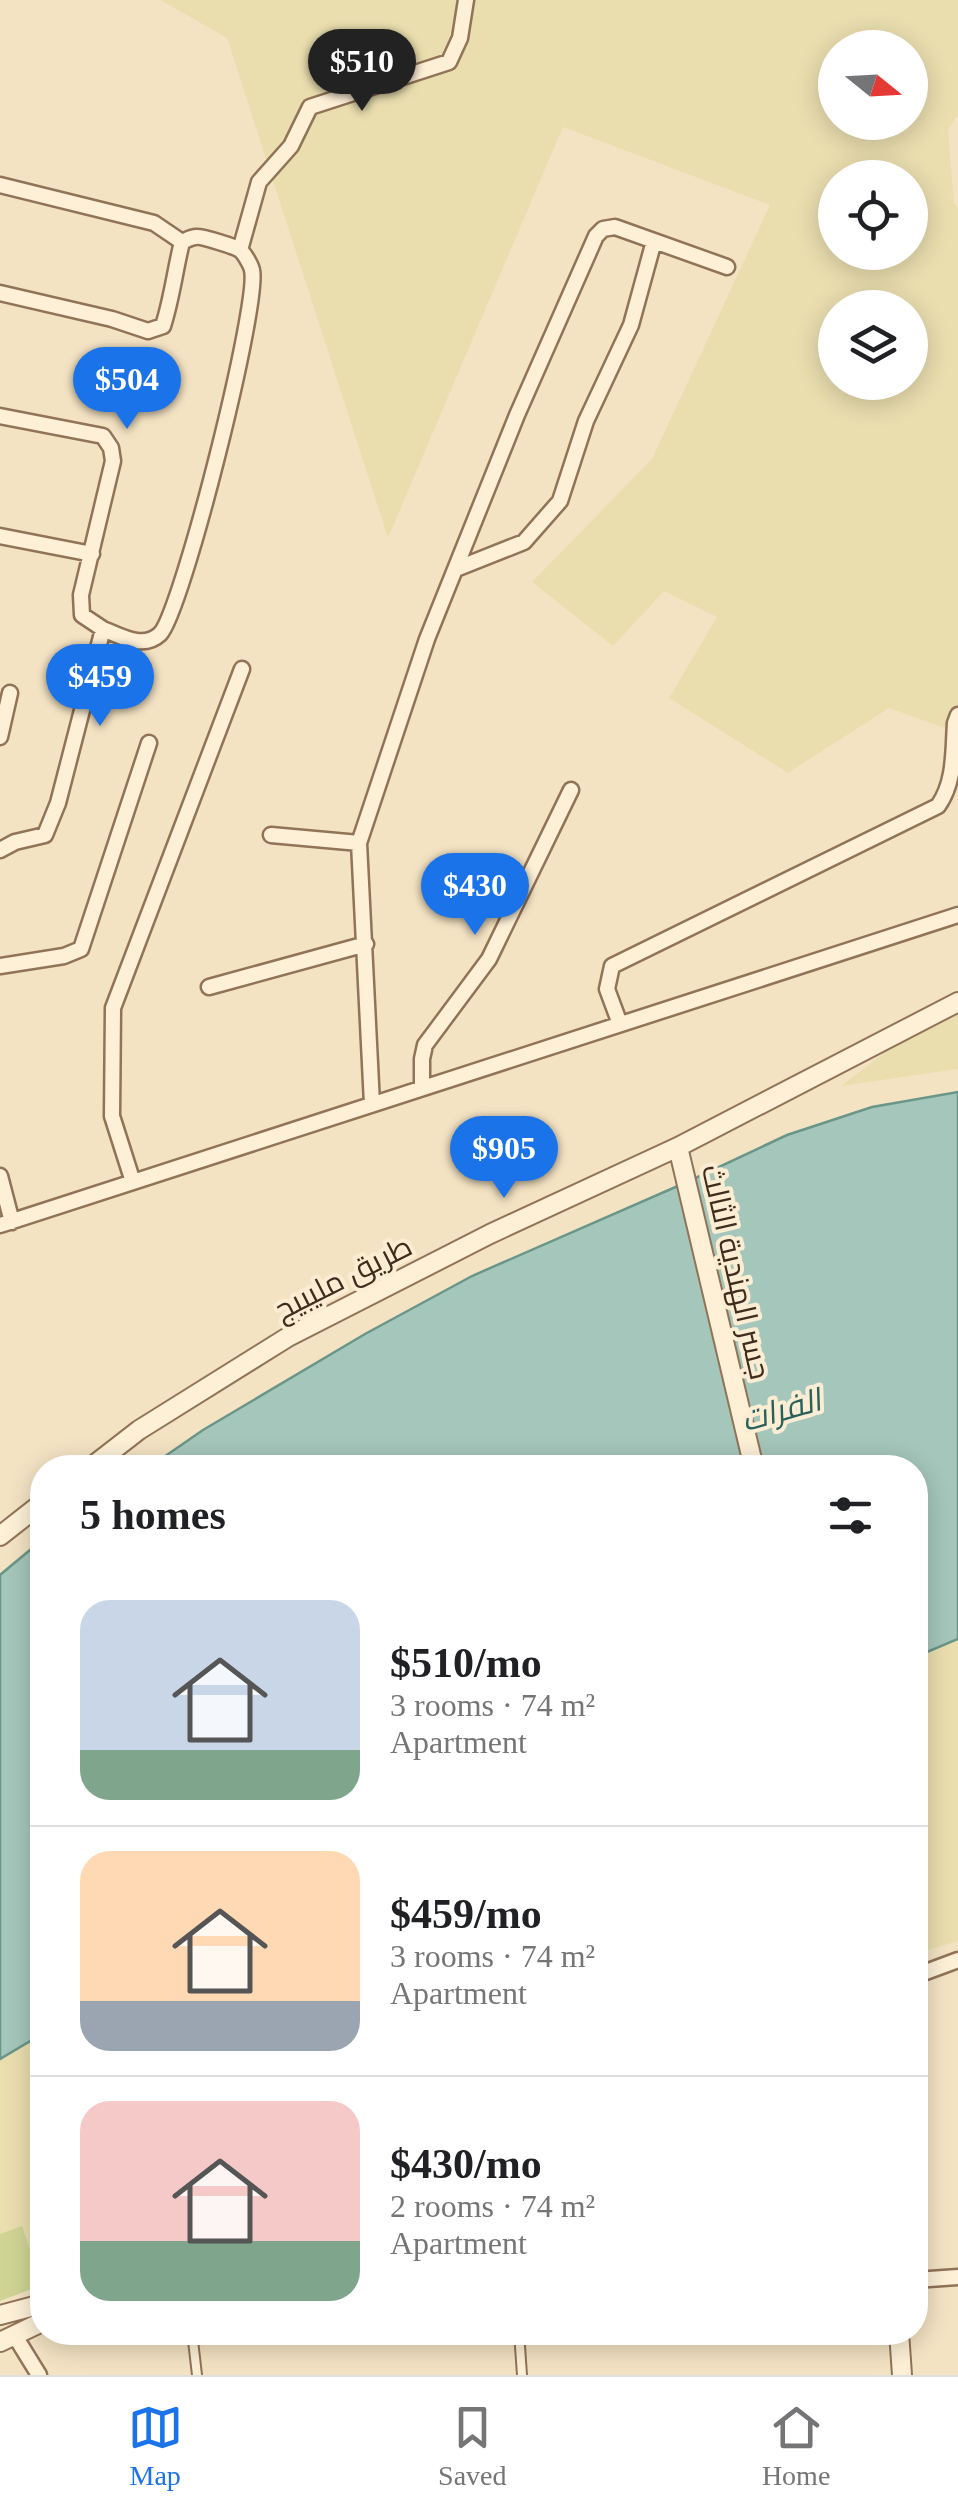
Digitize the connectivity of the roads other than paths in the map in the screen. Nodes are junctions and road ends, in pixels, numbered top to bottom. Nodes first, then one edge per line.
1 (466, 0) edge
2 (0, 185) edge
3 (654, 241) junction
4 (182, 242) junction
5 (240, 250) junction
6 (727, 267) dead end
7 (0, 293) edge
8 (0, 416) edge
9 (0, 536) edge
10 (92, 554) junction
11 (456, 570) junction
12 (103, 629) junction
13 (242, 669) dead end
14 (10, 692) dead end
15 (958, 715) edge
16 (0, 737) edge
17 (149, 743) dead end
18 (571, 790) dead end
19 (272, 835) dead end
20 (359, 843) junction
21 (0, 850) edge
22 (958, 914) edge
23 (366, 944) junction
24 (0, 966) edge
25 (209, 987) dead end
26 (958, 1002) edge
27 (620, 1024) junction
28 (422, 1088) junction
29 (372, 1104) junction
30 (678, 1147) junction
31 (0, 1176) edge
32 (133, 1182) junction
33 (6, 1224) edge
34 (107, 1455) edge
35 (751, 1455) edge
36 (30, 1513) edge
37 (0, 1536) edge
38 (958, 1960) edge
39 (928, 1971) edge
40 (958, 2278) edge
41 (928, 2279) edge
42 (30, 2307) edge
43 (0, 2315) edge
44 (30, 2328) edge
45 (7, 2339) edge
46 (194, 2345) edge
47 (520, 2345) edge
48 (900, 2345) edge
49 (39, 2375) edge
50 (197, 2375) edge
51 (522, 2375) edge
52 (902, 2375) edge

1 - 5 street
2 - 4 street
3 - 6 street
3 - 11 street
3 - 11 street
4 - 5 street
4 - 7 street
5 - 12 street
8 - 10 street
9 - 10 street
10 - 12 street
11 - 20 street
12 - 21 street
13 - 32 street
14 - 16 street
15 - 27 street
17 - 24 street
18 - 28 street
19 - 20 street
20 - 23 street
22 - 27 street
23 - 25 street
23 - 29 street
26 - 30 street, طريق مليبيج
27 - 28 street
28 - 29 street
29 - 32 street
30 - 34 street, طريق مليبيج
30 - 35 street, جسر الهندية الثالث
31 - 33 street
32 - 33 street
36 - 37 street
38 - 39 street
40 - 41 street
42 - 43 street
44 - 45 street
45 - 49 street
46 - 50 lane
47 - 51 lane
48 - 52 street

